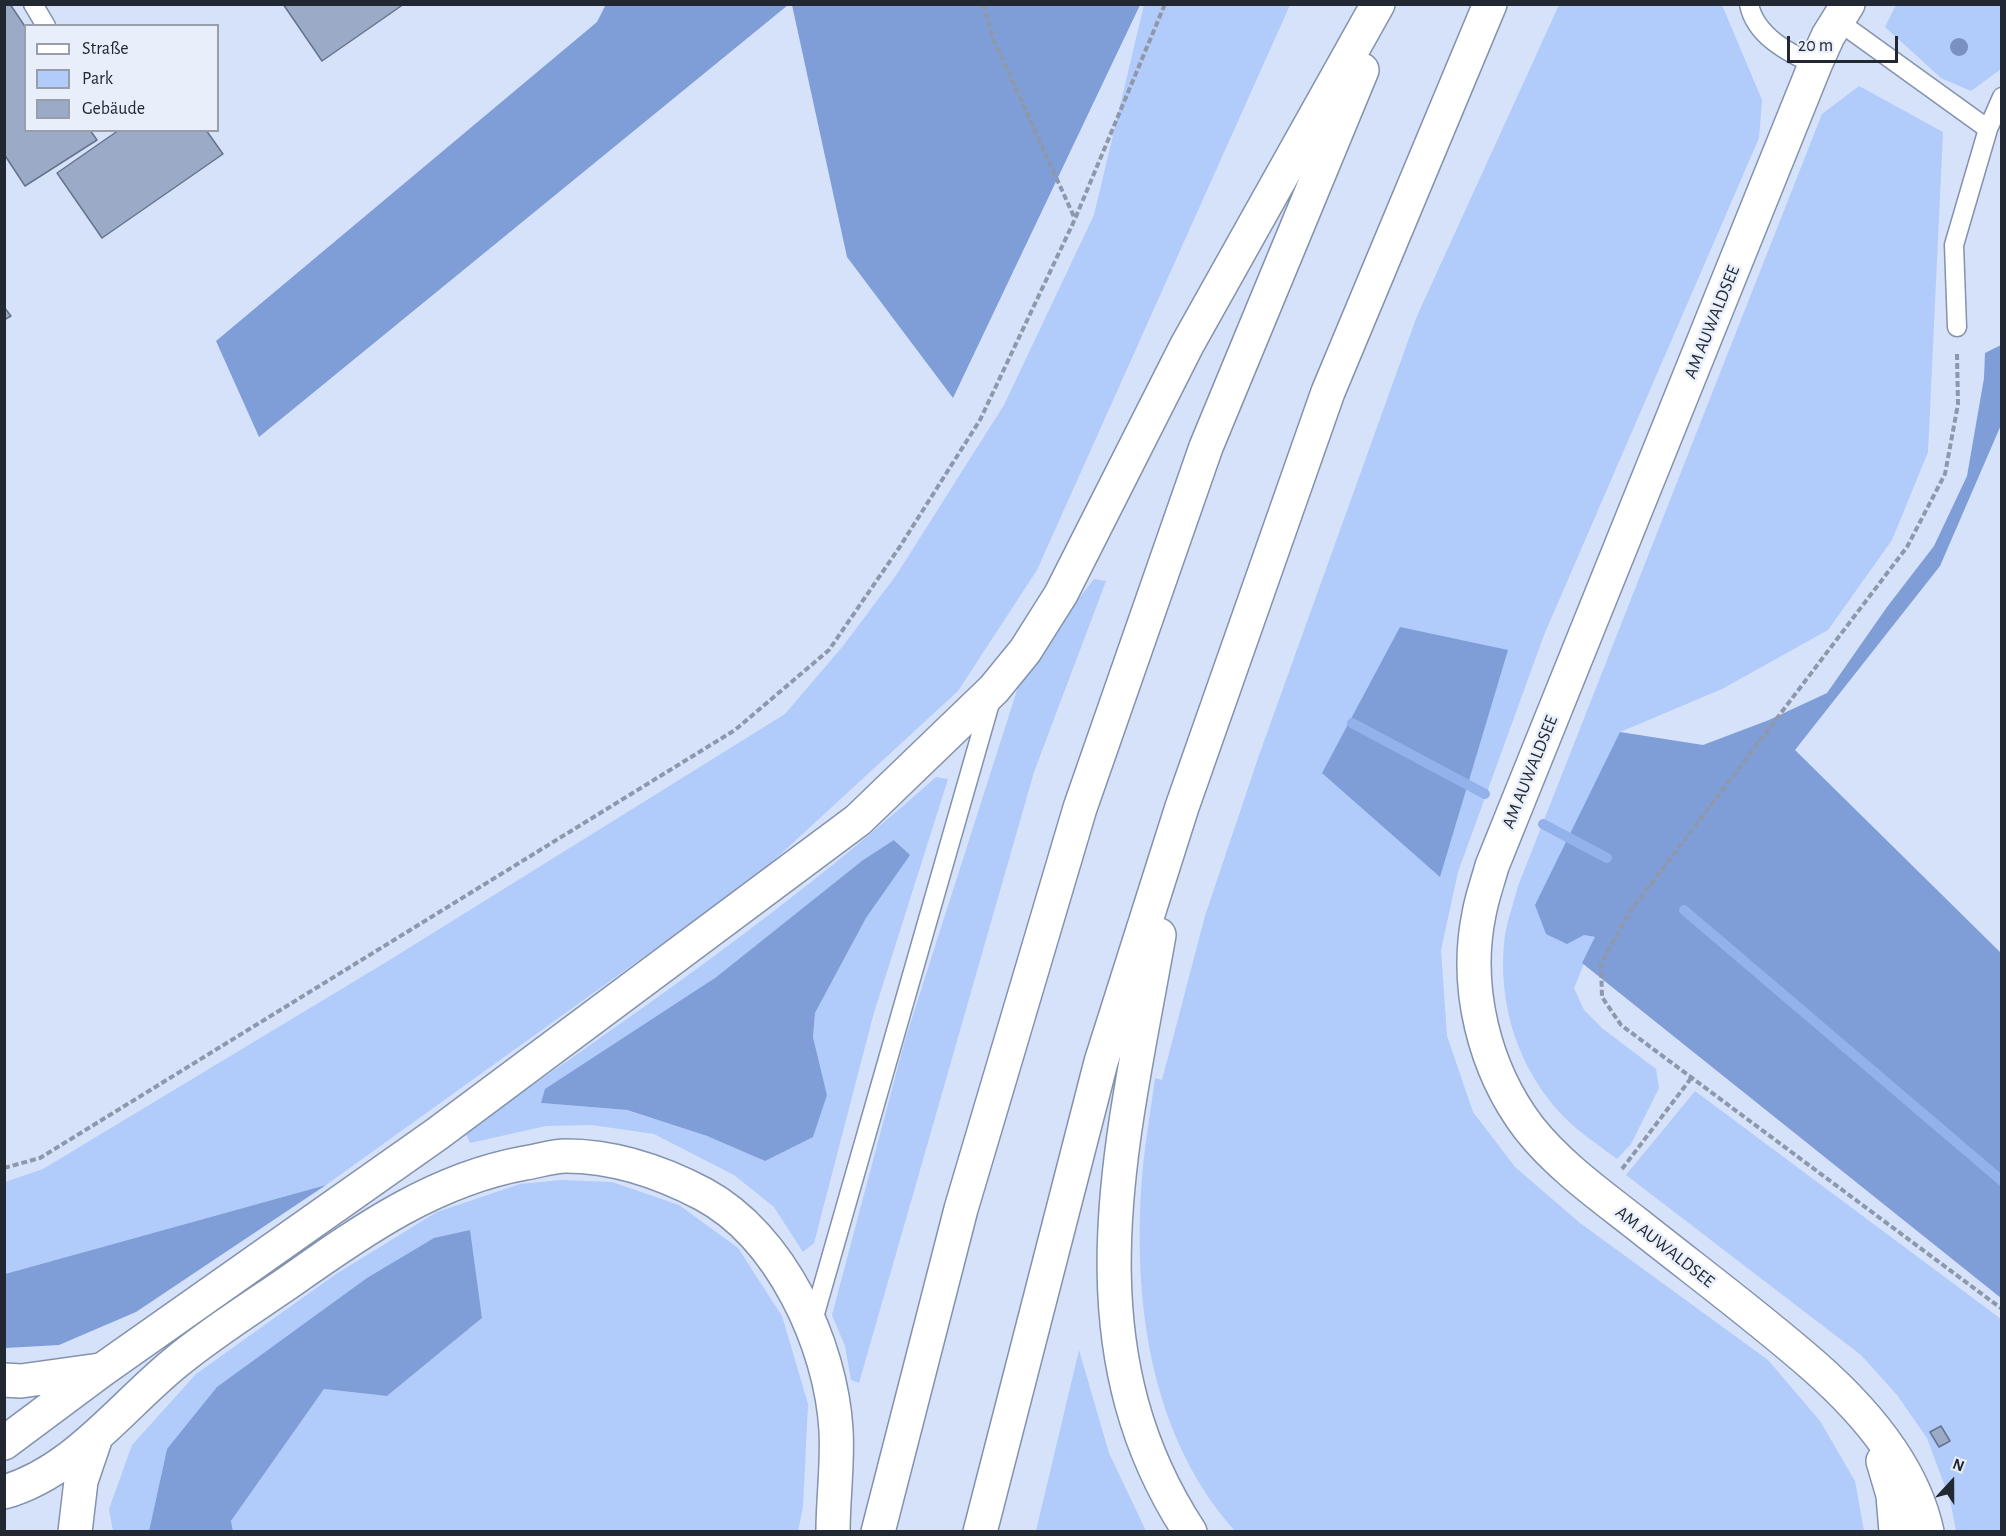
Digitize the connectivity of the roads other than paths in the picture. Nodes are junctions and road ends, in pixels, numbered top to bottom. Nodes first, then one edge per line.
1 (33, 4) edge
2 (1378, 4) edge
3 (1390, 4) edge
4 (1490, 4) edge
5 (1749, 4) edge
6 (1843, 13) edge
7 (45, 24) edge
8 (1815, 66) junction
9 (2001, 97) edge
10 (1988, 129) junction
11 (1957, 327) road end
12 (994, 689) junction
13 (1182, 807) junction
14 (811, 1327) junction
15 (102, 1370) junction
16 (4, 1380) edge
17 (1872, 1425) junction
18 (96, 1437) junction
19 (4, 1443) edge
20 (4, 1492) edge
21 (1185, 1528) edge
22 (75, 1532) edge
23 (832, 1532) edge
24 (878, 1532) edge
25 (980, 1532) edge
26 (1896, 1532) edge
27 (1927, 1532) edge

1 - 7 lane
2 - 12 main road
3 - 24 main road
4 - 13 main road
5 - 8 lane
6 - 8 main road, AM AUWALDSEE
6 - 10 lane
8 - 17 main road, AM AUWALDSEE
9 - 10 lane
10 - 11 lane
12 - 14 lane
12 - 15 main road
13 - 21 main road
13 - 25 main road
14 - 18 main road
14 - 23 main road
15 - 16 main road
15 - 19 main road
17 - 26 main road, AM AUWALDSEE
17 - 27 main road, AM AUWALDSEE
18 - 20 main road
18 - 22 main road

